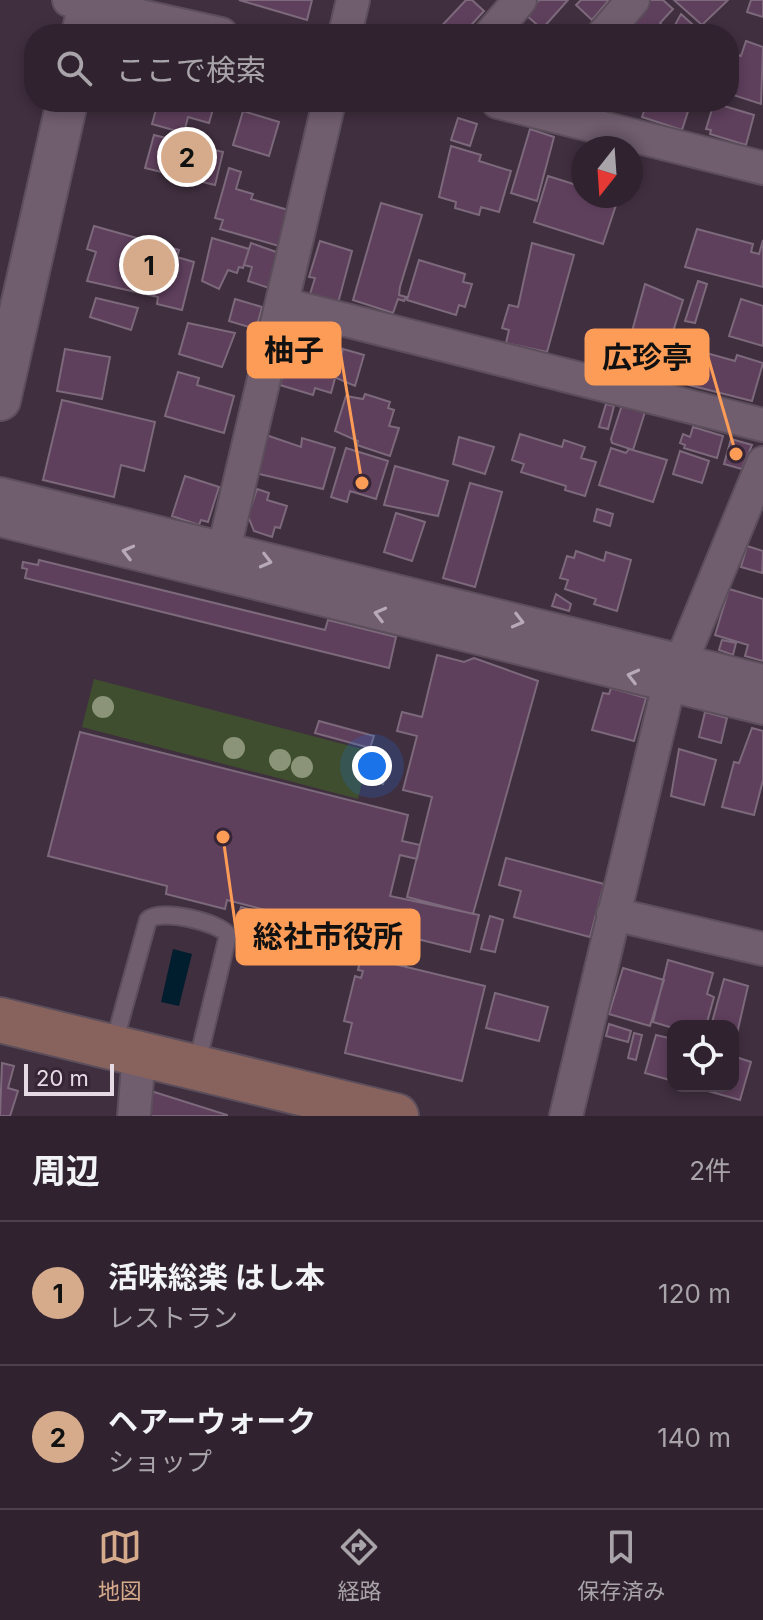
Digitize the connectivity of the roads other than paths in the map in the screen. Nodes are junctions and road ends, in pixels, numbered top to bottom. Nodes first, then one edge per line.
1 (353, 0) edge
2 (520, 0) edge
3 (633, 0) edge
4 (83, 9) edge
5 (166, 24) edge
6 (347, 24) edge
7 (500, 24) edge
8 (613, 24) edge
9 (65, 112) edge
10 (327, 112) edge
11 (560, 112) edge
12 (763, 168) edge
13 (282, 304) junction
14 (0, 400) edge
15 (763, 425) edge
16 (763, 463) edge
17 (0, 494) edge
18 (0, 520) edge
19 (221, 562) junction
20 (677, 673) junction
21 (763, 681) edge
22 (763, 708) edge
23 (613, 914) junction
24 (763, 949) edge
25 (0, 1020) edge
26 (126, 1052) junction
27 (196, 1069) junction
28 (134, 1116) edge
29 (396, 1116) edge
30 (566, 1116) edge

1 - 6 street
2 - 7 street
3 - 8 street
4 - 5 street
9 - 14 street
10 - 13 street
11 - 12 street
13 - 15 street
13 - 19 street
16 - 20 street
17 - 19 street
19 -> 18 street
19 - 20 street
20 - 21 street
20 - 22 street
20 - 23 street
23 - 24 street
23 - 30 street
25 - 26 main road
26 - 27 main road
26 - 27 lane
26 - 28 street
27 - 29 main road

